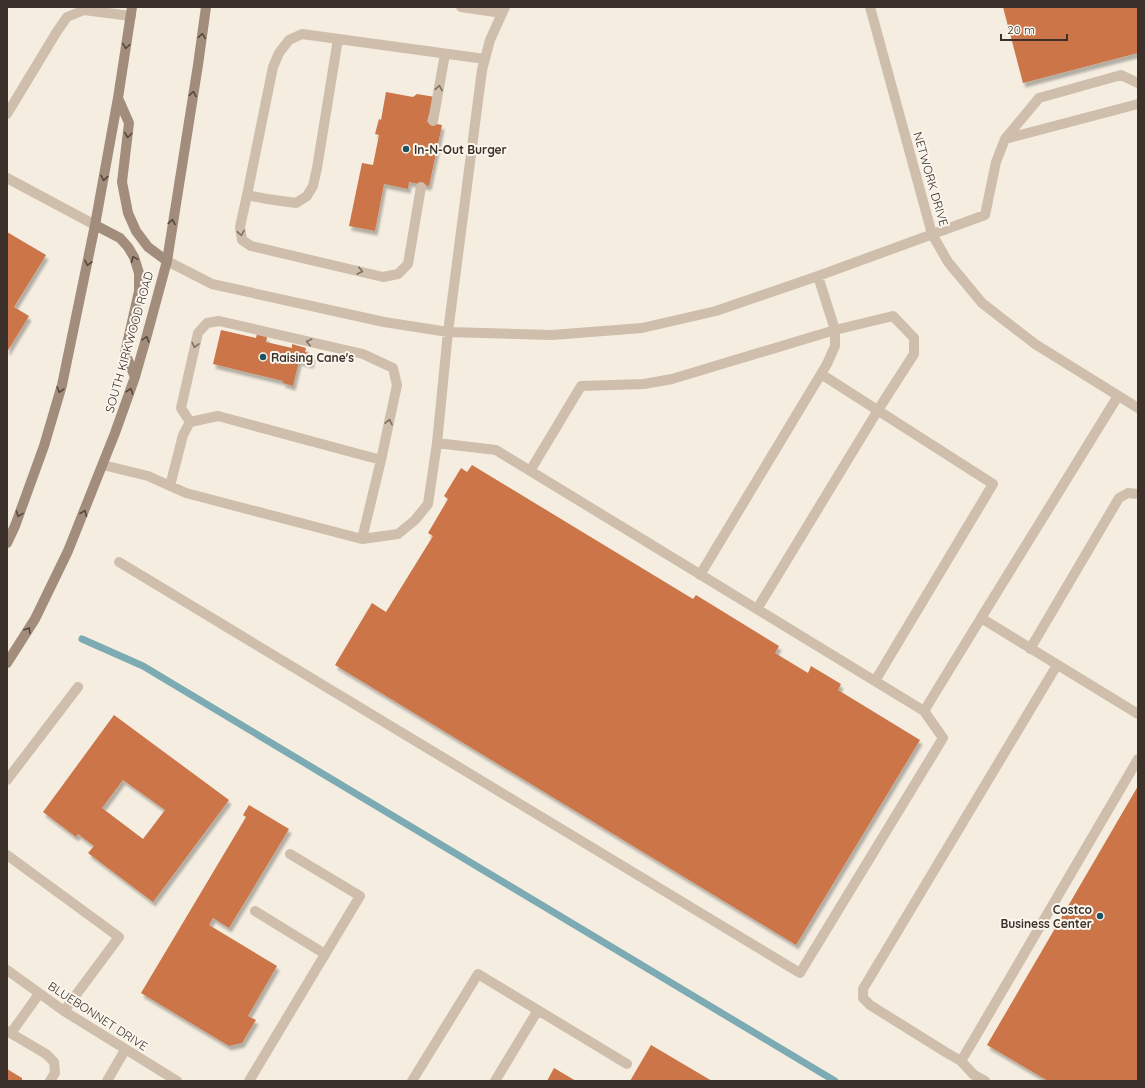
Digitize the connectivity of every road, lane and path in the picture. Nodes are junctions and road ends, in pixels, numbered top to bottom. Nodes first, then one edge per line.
1 (206, 7) edge
2 (461, 7) edge
3 (870, 7) edge
4 (503, 10) edge
5 (132, 12) edge
6 (338, 39) junction
7 (445, 54) junction
8 (485, 59) junction
9 (1138, 83) edge
10 (118, 98) junction
11 (1138, 104) edge
12 (7, 114) edge
13 (433, 121) dead end
14 (1005, 139) junction
15 (7, 178) edge
16 (421, 187) dead end
17 (247, 195) junction
18 (95, 225) junction
19 (932, 234) junction
20 (166, 260) junction
21 (818, 276) junction
22 (835, 330) junction
23 (448, 332) junction
24 (821, 374) junction
25 (135, 377) junction
26 (1118, 396) junction
27 (1138, 408) edge
28 (878, 410) junction
29 (190, 422) junction
30 (437, 443) junction
31 (381, 460) junction
32 (103, 465) junction
33 (530, 471) junction
34 (170, 486) junction
35 (1138, 494) edge
36 (362, 539) junction
37 (7, 543) edge
38 (119, 562) dead end
39 (700, 575) junction
40 (757, 609) junction
41 (982, 618) junction
42 (1030, 648) junction
43 (7, 663) edge
44 (1057, 665) junction
45 (875, 682) junction
46 (78, 687) dead end
47 (924, 711) junction
48 (1138, 714) edge
49 (1138, 759) edge
50 (7, 780) edge
51 (290, 854) dead end
52 (7, 855) edge
53 (255, 911) dead end
54 (325, 954) junction
55 (7, 970) edge
56 (39, 994) junction
57 (538, 1010) junction
58 (64, 1011) junction
59 (9, 1032) edge
60 (126, 1050) junction
61 (961, 1061) junction
62 (627, 1064) dead end
63 (50, 1081) edge
64 (107, 1081) edge
65 (177, 1081) edge
66 (249, 1081) edge
67 (412, 1081) edge
68 (495, 1081) edge
69 (985, 1081) edge

20 -> 1 main road, SOUTH KIRKWOOD ROAD
2 - 4 street
3 - 19 street, NETWORK DRIVE
4 - 8 street
5 -> 10 main road
5 - 12 street
6 - 7 street
6 - 17 street
6 - 17 street
7 - 8 street
13 -> 7 street
8 - 23 street
9 - 14 street
10 -> 18 main road
10 -> 20 main road
11 - 14 street
14 - 19 street
15 - 18 street
17 -> 16 street
25 -> 18 main road
18 -> 37 main road
19 - 21 street
19 - 26 street, NETWORK DRIVE
20 - 23 street
25 -> 20 main road, SOUTH KIRKWOOD ROAD
21 - 22 street
21 - 23 street
22 - 24 street
22 - 28 street
22 - 33 street
23 - 30 street
24 - 28 street
24 - 39 street
32 -> 25 main road, SOUTH KIRKWOOD ROAD
26 - 27 street, NETWORK DRIVE
26 - 41 street
28 - 40 street
28 - 45 street
29 - 31 street
31 -> 29 street
29 - 34 street
30 - 33 street
30 - 36 street
31 - 36 street
32 - 34 street
43 -> 32 main road, SOUTH KIRKWOOD ROAD
33 - 39 street
34 - 36 street
35 - 42 street
38 - 47 street
39 - 40 street
40 - 45 street
41 - 42 street
41 - 47 street
42 - 44 street
44 - 48 street
44 - 61 street
45 - 47 street
46 - 50 street
49 - 61 street
51 - 54 street
52 - 58 street
53 - 54 street
54 - 66 street
55 - 56 street, BLUEBONNET DRIVE
56 - 58 street, BLUEBONNET DRIVE
56 - 59 street
57 - 62 street
57 - 67 street
57 - 68 street
58 - 60 street, BLUEBONNET DRIVE
59 - 63 street
60 - 64 street
60 - 65 street, BLUEBONNET DRIVE
61 - 69 street

